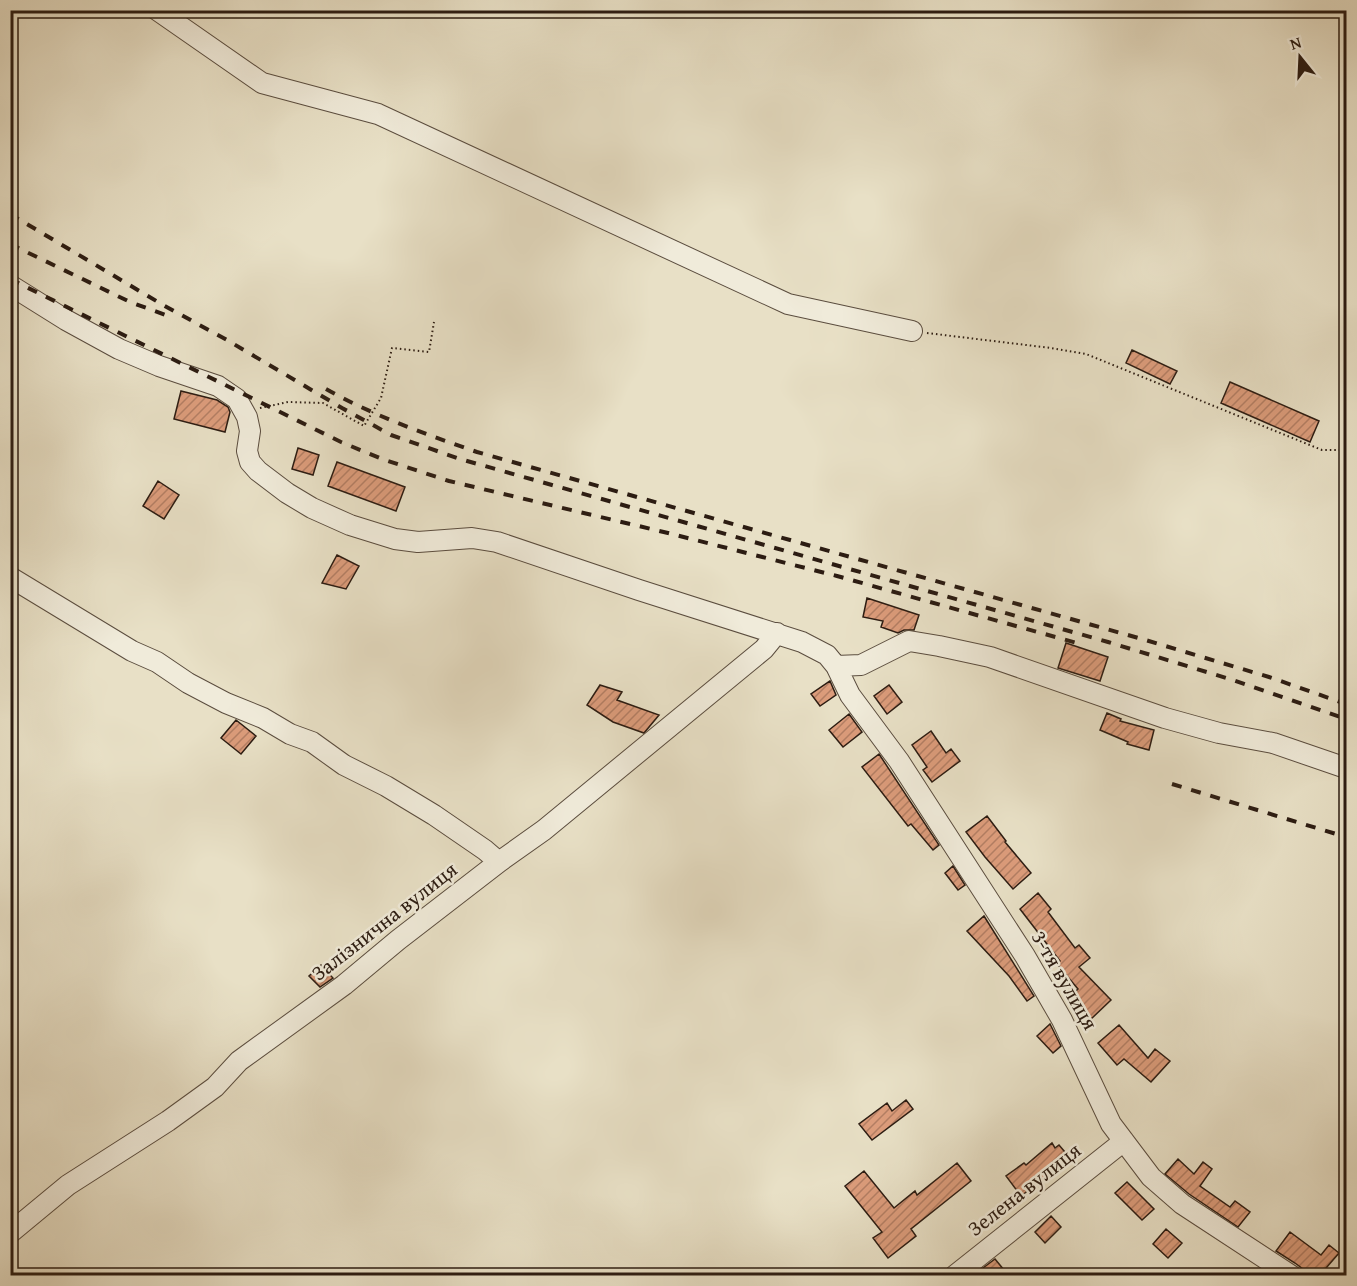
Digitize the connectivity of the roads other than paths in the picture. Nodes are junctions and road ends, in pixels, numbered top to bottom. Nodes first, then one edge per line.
1 (157, 10) edge
2 (10, 285) edge
3 (912, 332) road end
4 (10, 577) edge
5 (777, 633) junction
6 (836, 666) junction
7 (1347, 768) edge
8 (499, 862) junction
9 (1124, 1141) junction
10 (10, 1233) edge
11 (954, 1275) edge
12 (1292, 1275) edge

1 - 3 street
2 - 5 street
4 - 8 street
5 - 6 street
5 - 8 street, Залізнична вулиця
6 - 7 street
6 - 9 street, 3-тя вулиця
8 - 10 street, Залізнична вулиця
9 - 11 street, Зелена вулиця
9 - 12 street, 3-тя вулиця

